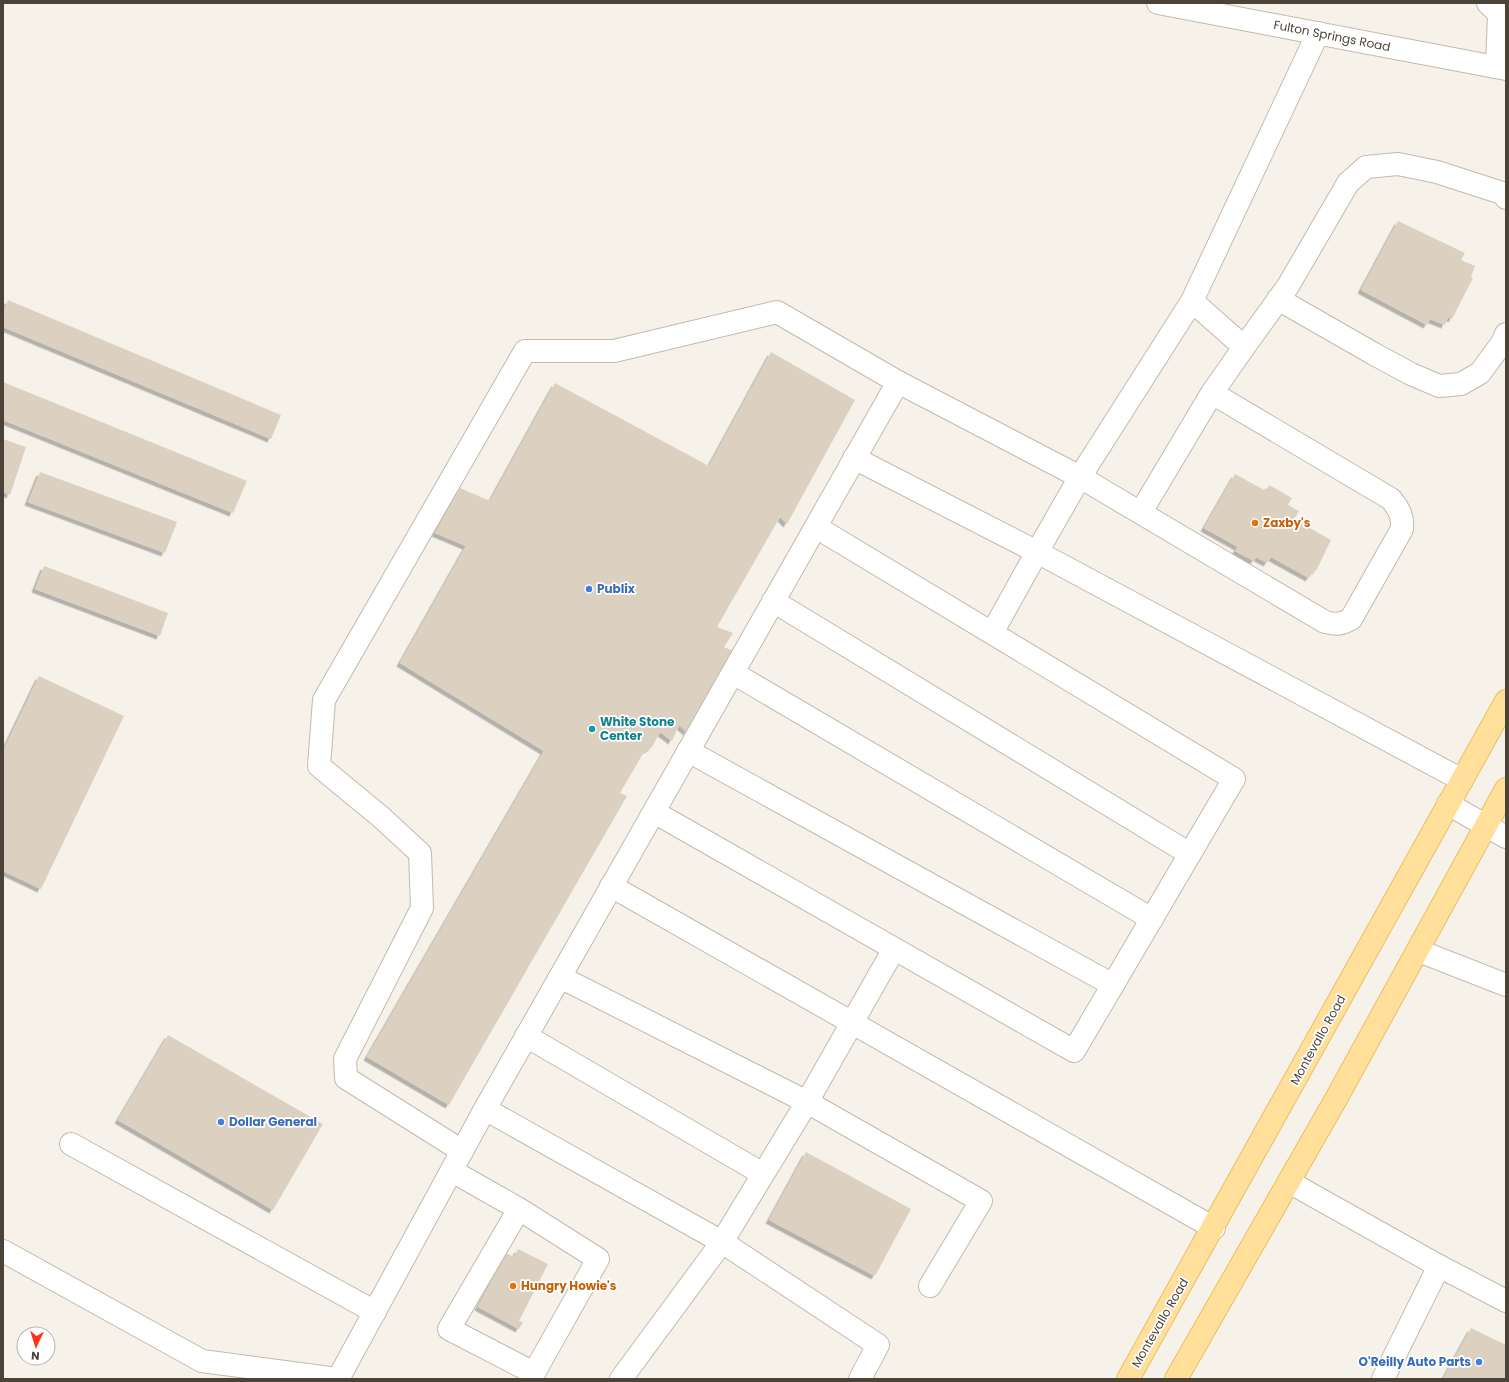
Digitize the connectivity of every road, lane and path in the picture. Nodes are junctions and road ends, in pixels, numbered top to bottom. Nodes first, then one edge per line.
1 (1158, 3) edge
2 (1488, 3) edge
3 (1318, 33) junction
4 (1502, 68) edge
5 (1506, 198) edge
6 (1278, 299) junction
7 (1192, 301) junction
8 (1506, 334) edge
9 (1244, 347) junction
10 (898, 382) junction
11 (1212, 393) junction
12 (854, 458) junction
13 (1080, 477) junction
14 (1140, 512) junction
15 (816, 527) junction
16 (1036, 552) junction
17 (774, 601) junction
18 (992, 633) junction
19 (733, 673) junction
20 (1506, 701) edge
21 (688, 751) junction
22 (1462, 780) junction
23 (1506, 790) edge
24 (1448, 804) junction
25 (654, 812) junction
26 (1487, 825) junction
27 (1506, 837) edge
28 (1190, 854) junction
29 (612, 886) junction
30 (1152, 919) junction
31 (894, 949) junction
32 (1419, 951) junction
33 (560, 977) junction
34 (1506, 984) edge
35 (1113, 985) junction
36 (851, 1022) junction
37 (526, 1036) junction
38 (807, 1102) junction
39 (486, 1109) junction
40 (70, 1144) dead end
41 (462, 1152) junction
42 (452, 1171) junction
43 (763, 1174) junction
44 (1289, 1182) junction
45 (519, 1209) junction
46 (1214, 1228) junction
47 (722, 1242) junction
48 (3, 1251) edge
49 (1439, 1266) junction
50 (930, 1286) dead end
51 (1506, 1301) edge
52 (375, 1312) junction
53 (540, 1376) edge
54 (1182, 1377) edge
55 (337, 1379) edge
56 (621, 1379) edge
57 (860, 1379) edge
58 (1128, 1379) edge
59 (1383, 1379) edge

1 - 3 street, Fulton Springs Road
2 - 4 street
3 - 4 street, Fulton Springs Road
3 - 7 street
5 - 6 street
6 - 8 street
6 - 9 street
7 - 9 street
7 - 13 street
9 - 11 street
10 - 12 street
10 - 13 street
10 - 41 street
11 - 14 street
11 - 14 street
12 - 15 street
12 - 16 street
13 - 14 street
13 - 16 street
15 - 17 street
15 - 18 street
16 - 18 street
16 - 22 street
17 - 19 street
17 - 28 street
18 - 28 street
19 - 21 street
19 - 30 street
20 - 22 main road, Montevallo Road
21 - 25 street
21 - 35 street
22 - 24 main road, Montevallo Road
23 - 26 main road
24 - 26 street
24 - 46 main road, Montevallo Road
25 - 29 street
25 - 31 street
26 - 27 street
26 - 32 main road
28 - 30 street
29 - 33 street
29 - 36 street
30 - 35 street
31 - 35 street
31 - 36 street
32 - 34 street
32 - 44 main road
33 - 37 street
33 - 38 street
36 - 38 street
36 - 46 street
37 - 39 street
37 - 43 street
38 - 43 street
38 - 50 street
39 - 41 street
39 - 47 street
40 - 52 street
41 - 42 street
42 - 45 street
42 - 52 street
43 - 47 street
44 - 49 street
44 - 54 main road
45 - 53 street
45 - 53 street
46 - 58 main road, Montevallo Road
47 - 56 street
47 - 57 street
48 - 55 street
49 - 51 street
49 - 59 street
52 - 55 street

